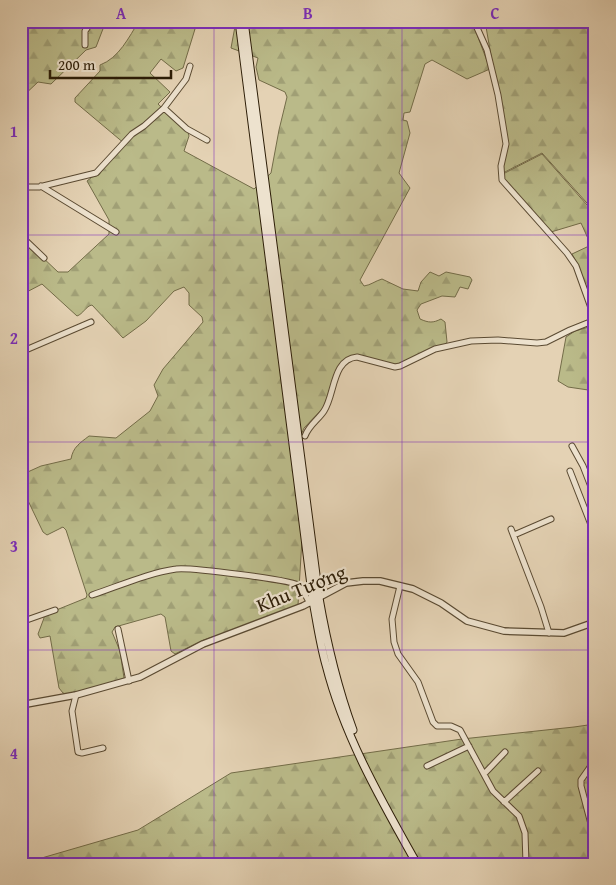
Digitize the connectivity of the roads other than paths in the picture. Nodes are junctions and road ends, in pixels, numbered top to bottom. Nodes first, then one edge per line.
1 (92, 21) edge
2 (474, 21) edge
3 (244, 22) edge
4 (85, 45) dead end
5 (190, 66) dead end
6 (164, 108) junction
7 (207, 140) dead end
8 (41, 186) junction
9 (21, 187) edge
10 (116, 232) dead end
11 (21, 236) edge
12 (44, 258) dead end
13 (594, 321) edge
14 (91, 322) dead end
15 (21, 352) edge
16 (305, 436) dead end
17 (572, 446) dead end
18 (570, 471) dead end
19 (595, 474) edge
20 (587, 477) junction
21 (595, 497) edge
22 (551, 519) dead end
23 (511, 529) dead end
24 (514, 535) junction
25 (595, 536) edge
26 (400, 586) junction
27 (92, 595) dead end
28 (314, 600) junction
29 (55, 610) dead end
30 (21, 622) edge
31 (595, 622) edge
32 (118, 629) dead end
33 (549, 633) junction
34 (129, 681) junction
35 (76, 695) junction
36 (21, 705) edge
37 (469, 746) junction
38 (103, 748) dead end
39 (504, 752) dead end
40 (595, 760) edge
41 (427, 766) dead end
42 (538, 771) dead end
43 (484, 774) junction
44 (504, 802) junction
45 (595, 839) edge
46 (416, 864) edge
47 (421, 864) edge
48 (526, 864) edge

1 - 4 street
2 - 13 street
3 - 28 main road
5 - 6 street
6 - 7 street
6 - 8 street
8 - 9 street
8 - 10 street
11 - 12 street
13 - 16 street
14 - 15 street
17 - 20 street
18 - 25 street
19 - 20 street
20 - 21 street
22 - 24 street
23 - 24 street
24 - 33 street
26 - 28 street, Khu Tượng
26 - 33 street, Khu Tượng
26 - 37 street
27 - 28 street
28 - 34 street, Khu Tượng
28 - 46 main road
28 - 47 main road
29 - 30 street
31 - 33 street, Khu Tượng
32 - 34 street
34 - 35 street, Khu Tượng
35 - 36 street, Khu Tượng
35 - 38 street
37 - 41 street
37 - 43 street
39 - 43 street
40 - 45 street
42 - 44 street
43 - 44 street
44 - 48 street

